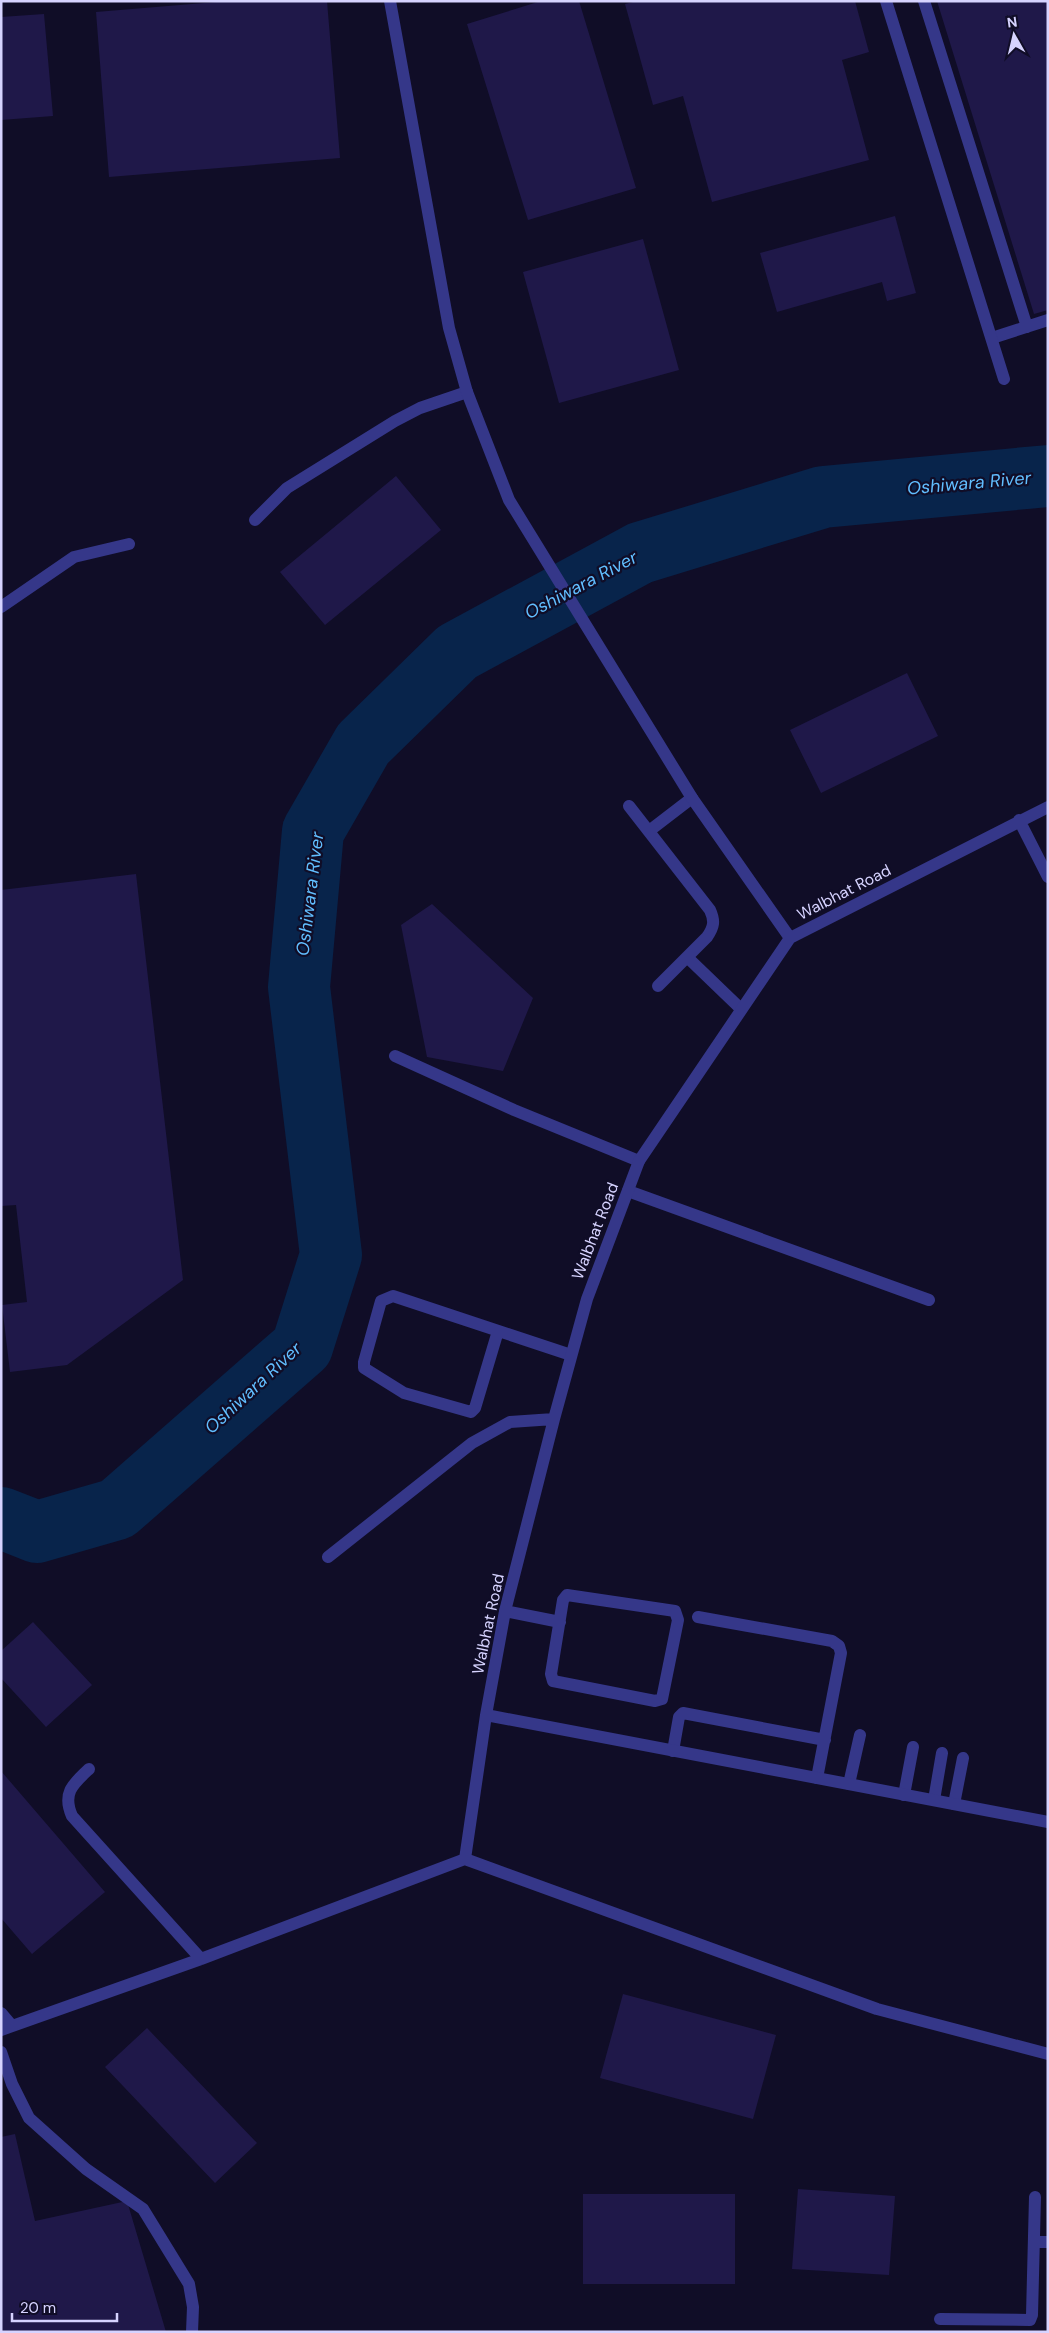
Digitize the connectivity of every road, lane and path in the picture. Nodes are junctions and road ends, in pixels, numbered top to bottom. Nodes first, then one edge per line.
1 (390, 1) edge
2 (886, 1) edge
3 (924, 1) edge
4 (1048, 320) edge
5 (1027, 326) junction
6 (992, 338) junction
7 (1004, 379) dead end
8 (467, 392) junction
9 (255, 520) dead end
10 (129, 544) dead end
11 (1, 607) edge
12 (692, 798) junction
13 (630, 806) dead end
14 (1048, 807) edge
15 (1019, 820) junction
16 (649, 831) junction
17 (1048, 877) edge
18 (790, 938) junction
19 (687, 957) junction
20 (658, 986) dead end
21 (741, 1009) junction
22 (394, 1056) dead end
23 (639, 1161) junction
24 (628, 1191) junction
25 (929, 1300) dead end
26 (498, 1331) junction
27 (571, 1355) junction
28 (554, 1419) junction
29 (328, 1557) dead end
30 (505, 1611) junction
31 (698, 1618) dead end
32 (560, 1622) junction
33 (486, 1715) junction
34 (860, 1735) dead end
35 (825, 1740) junction
36 (913, 1747) dead end
37 (673, 1750) junction
38 (942, 1753) dead end
39 (963, 1758) dead end
40 (89, 1769) dead end
41 (817, 1778) junction
42 (849, 1784) junction
43 (904, 1794) junction
44 (934, 1800) junction
45 (954, 1804) junction
46 (1048, 1822) edge
47 (465, 1859) junction
48 (201, 1959) junction
49 (1, 2013) edge
50 (7, 2028) edge
51 (1, 2052) edge
52 (1048, 2054) edge
53 (1035, 2197) dead end
54 (1034, 2242) junction
55 (1048, 2242) edge
56 (940, 2319) dead end
57 (192, 2332) edge

1 - 8 street
2 - 6 street
3 - 5 street
4 - 5 street
5 - 6 street
6 - 7 street
8 - 9 street
8 - 12 street
10 - 11 street
12 - 16 street
12 - 18 street
13 - 16 street
14 - 15 street, Walbhat Road
15 - 17 street
15 - 18 street, Walbhat Road
16 - 19 street
18 - 21 street, Walbhat Road
19 - 20 street
19 - 21 street
21 - 23 street, Walbhat Road
22 - 23 street
23 - 24 street, Walbhat Road
24 - 25 street
24 - 27 street, Walbhat Road
26 - 26 street
26 - 27 street
27 - 28 street, Walbhat Road
28 - 29 street
28 - 30 street, Walbhat Road
30 - 32 street
30 - 33 street, Walbhat Road
31 - 35 street
32 - 32 street
33 - 37 street
33 - 47 street, Walbhat Road
34 - 42 street
35 - 37 street
35 - 41 street
36 - 43 street
37 - 41 street
38 - 44 street
39 - 45 street
40 - 48 street
41 - 42 street
42 - 43 street
43 - 44 street
44 - 45 street
45 - 46 street
47 - 48 street
47 - 52 street
48 - 50 street
49 - 50 street
51 - 57 street
53 - 54 street
54 - 55 street
54 - 56 street

